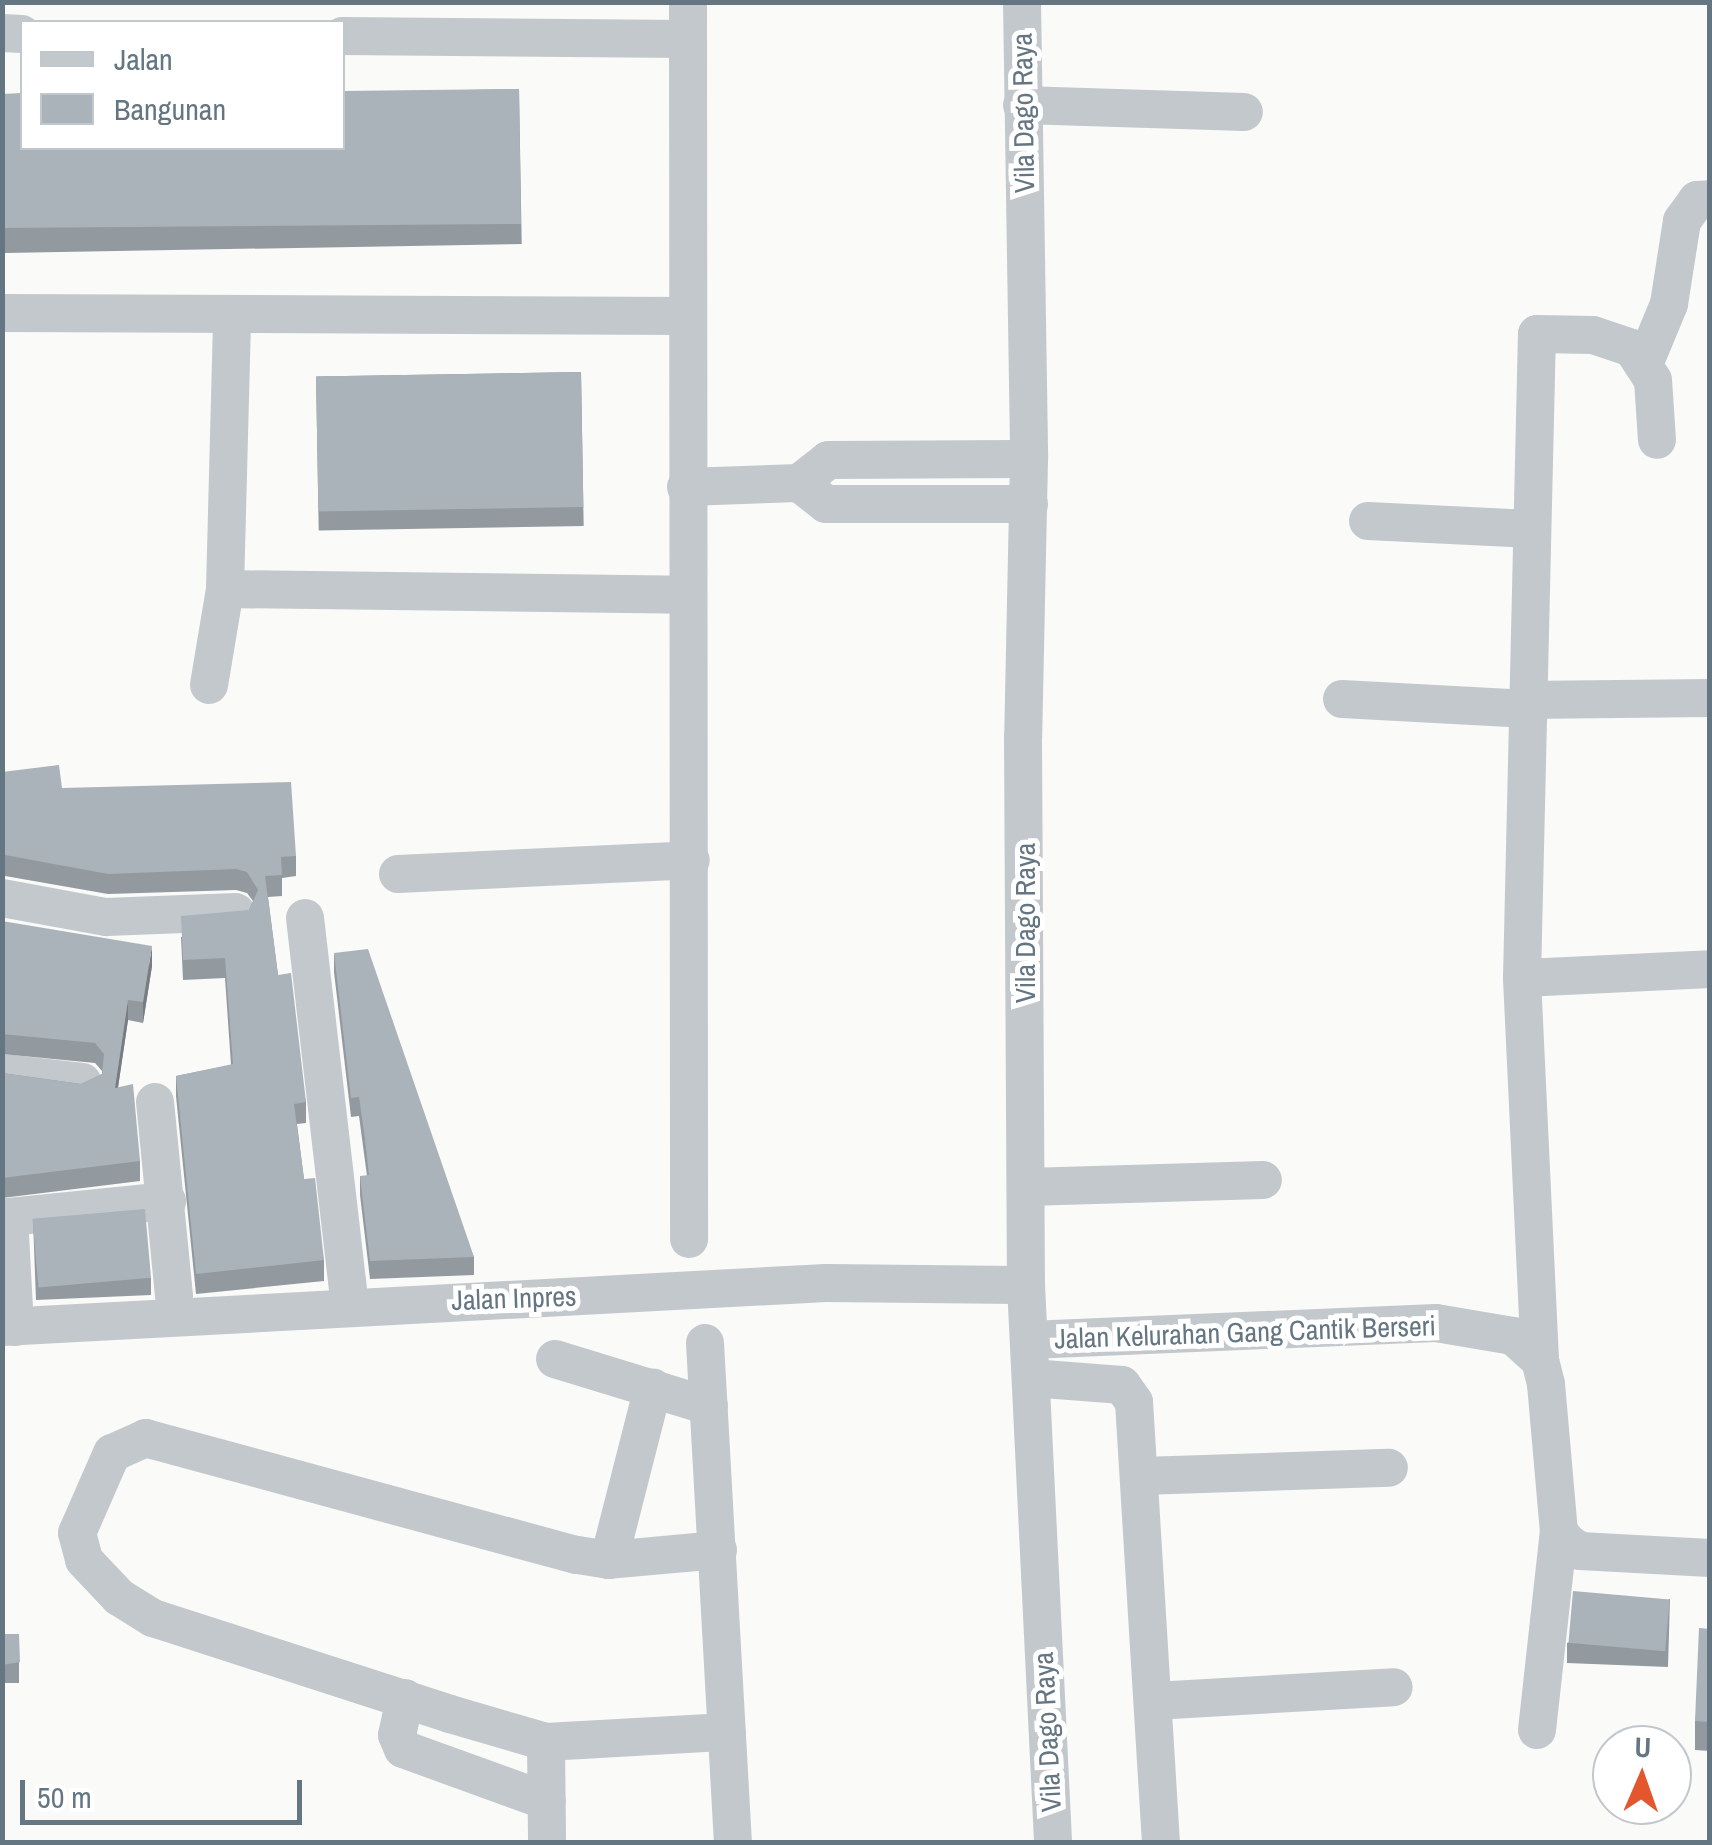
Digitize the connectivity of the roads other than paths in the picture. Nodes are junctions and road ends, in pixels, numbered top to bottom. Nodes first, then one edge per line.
1 (1022, 2) edge
2 (688, 21) edge
3 (345, 36) edge
4 (1022, 105) junction
5 (1244, 112) dead end
6 (1710, 199) edge
7 (2, 312) edge
8 (686, 316) junction
9 (232, 317) junction
10 (1646, 362) junction
11 (1657, 440) dead end
12 (1029, 459) junction
13 (799, 483) junction
14 (686, 487) junction
15 (1029, 504) junction
16 (1368, 522) dead end
17 (1530, 529) junction
18 (225, 589) junction
19 (686, 595) junction
20 (209, 685) dead end
21 (1710, 698) edge
22 (1342, 699) dead end
23 (1524, 705) junction
24 (690, 860) junction
25 (398, 874) dead end
26 (2, 898) edge
27 (236, 912) edge
28 (305, 918) dead end
29 (1710, 969) edge
30 (1522, 978) junction
31 (2, 1073) edge
32 (83, 1082) edge
33 (155, 1102) dead end
34 (1263, 1180) dead end
35 (1027, 1187) junction
36 (167, 1200) junction
37 (689, 1239) dead end
38 (1026, 1285) junction
39 (174, 1296) dead end
40 (350, 1305) junction
41 (9, 1327) edge
42 (1029, 1340) junction
43 (706, 1343) dead end
44 (555, 1359) dead end
45 (1540, 1360) junction
46 (1031, 1378) junction
47 (653, 1388) junction
48 (710, 1406) junction
49 (1390, 1468) dead end
50 (1142, 1476) junction
51 (1559, 1532) junction
52 (718, 1550) junction
53 (1710, 1558) edge
54 (609, 1560) junction
55 (1394, 1687) dead end
56 (405, 1698) junction
57 (1154, 1702) junction
58 (1537, 1730) dead end
59 (727, 1732) junction
60 (546, 1742) junction
61 (547, 1801) junction
62 (547, 1840) dead end
63 (734, 1842) edge
64 (1053, 1842) edge
65 (1161, 1842) edge

1 - 4 street, Vila Dago Raya
2 - 3 street
2 - 8 street
4 - 5 street
4 - 12 street, Vila Dago Raya
6 - 10 street
7 - 9 street
8 - 9 street
8 - 14 street
9 - 18 street
10 - 11 street
10 - 17 street
12 - 13 street
12 - 15 street, Vila Dago Raya
13 - 14 street
13 - 15 street
14 - 19 street
15 - 35 street, Vila Dago Raya
16 - 17 street
17 - 23 street
18 - 19 street
18 - 20 street
19 - 24 street
21 - 23 street
22 - 23 street
23 - 30 street
24 - 25 street
24 - 37 street
26 - 27 street
28 - 40 street
29 - 30 street
30 - 45 street
31 - 32 street
33 - 36 street
34 - 35 street
35 - 38 street, Vila Dago Raya
36 - 39 street
36 - 41 street
38 - 40 street, Jalan Inpres
38 - 42 street, Vila Dago Raya
40 - 41 street, Jalan Inpres
42 - 45 street, Jalan Kelurahan Gang Cantik Berseri
42 - 46 street, Vila Dago Raya
43 - 48 street
44 - 47 street
45 - 51 street
46 - 50 street
46 - 64 street, Vila Dago Raya
47 - 48 street
47 - 54 street
48 - 52 street
49 - 50 street
50 - 57 street
51 - 53 street
51 - 58 street
52 - 54 street
52 - 59 street
54 - 56 street
55 - 57 street
56 - 60 street
56 - 61 street
57 - 65 street
59 - 60 street
59 - 63 street
60 - 61 street
61 - 62 street

